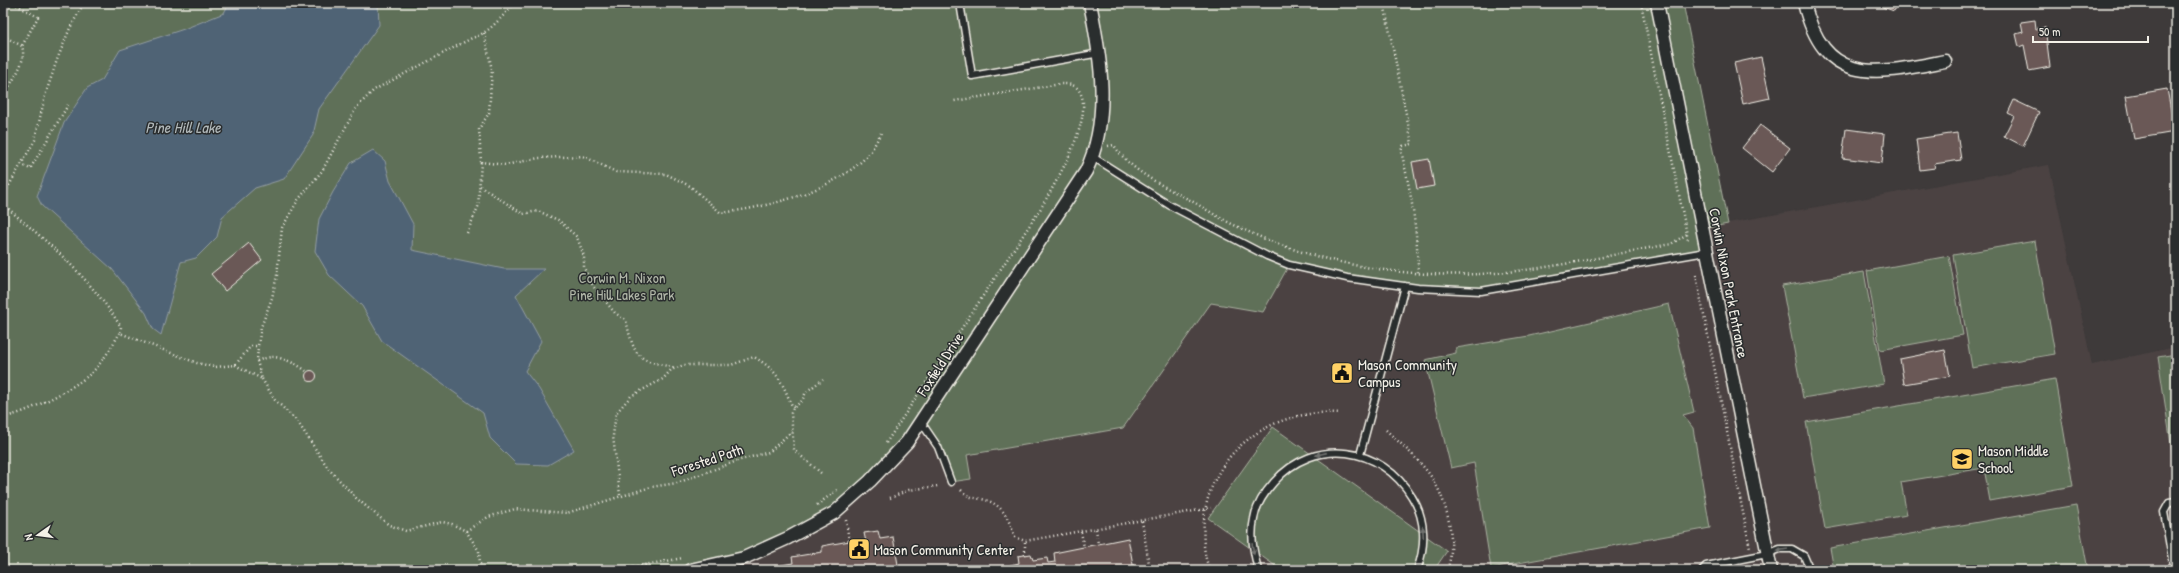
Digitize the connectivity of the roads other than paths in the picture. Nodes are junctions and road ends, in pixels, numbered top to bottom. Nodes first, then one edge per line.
1 (960, 3) edge
2 (1090, 3) edge
3 (1657, 3) edge
4 (1804, 3) edge
5 (1100, 54) junction
6 (1945, 61) dead end
7 (1093, 157) junction
8 (1706, 252) junction
9 (1405, 286) junction
10 (920, 422) junction
11 (1360, 455) junction
12 (951, 482) dead end
13 (2176, 502) edge
14 (1767, 554) junction
15 (690, 570) edge
16 (1258, 570) edge
17 (1417, 570) edge
18 (1702, 570) edge
19 (1770, 570) edge
20 (1810, 570) edge
21 (2174, 570) edge

1 - 5 lane
2 - 5 street
3 - 8 street, Corwin Nixon Park Entrance
4 - 6 street
5 - 7 street, Foxfield Drive
7 - 9 lane
7 - 10 street, Foxfield Drive
8 - 9 lane
8 - 14 street, Corwin Nixon Park Entrance
9 - 11 lane
10 - 12 lane
10 - 15 street, Foxfield Drive
11 -> 16 lane
17 -> 11 lane
13 - 21 lane
14 - 18 lane
14 - 19 street, Corwin Nixon Park Entrance
20 -> 14 lane

